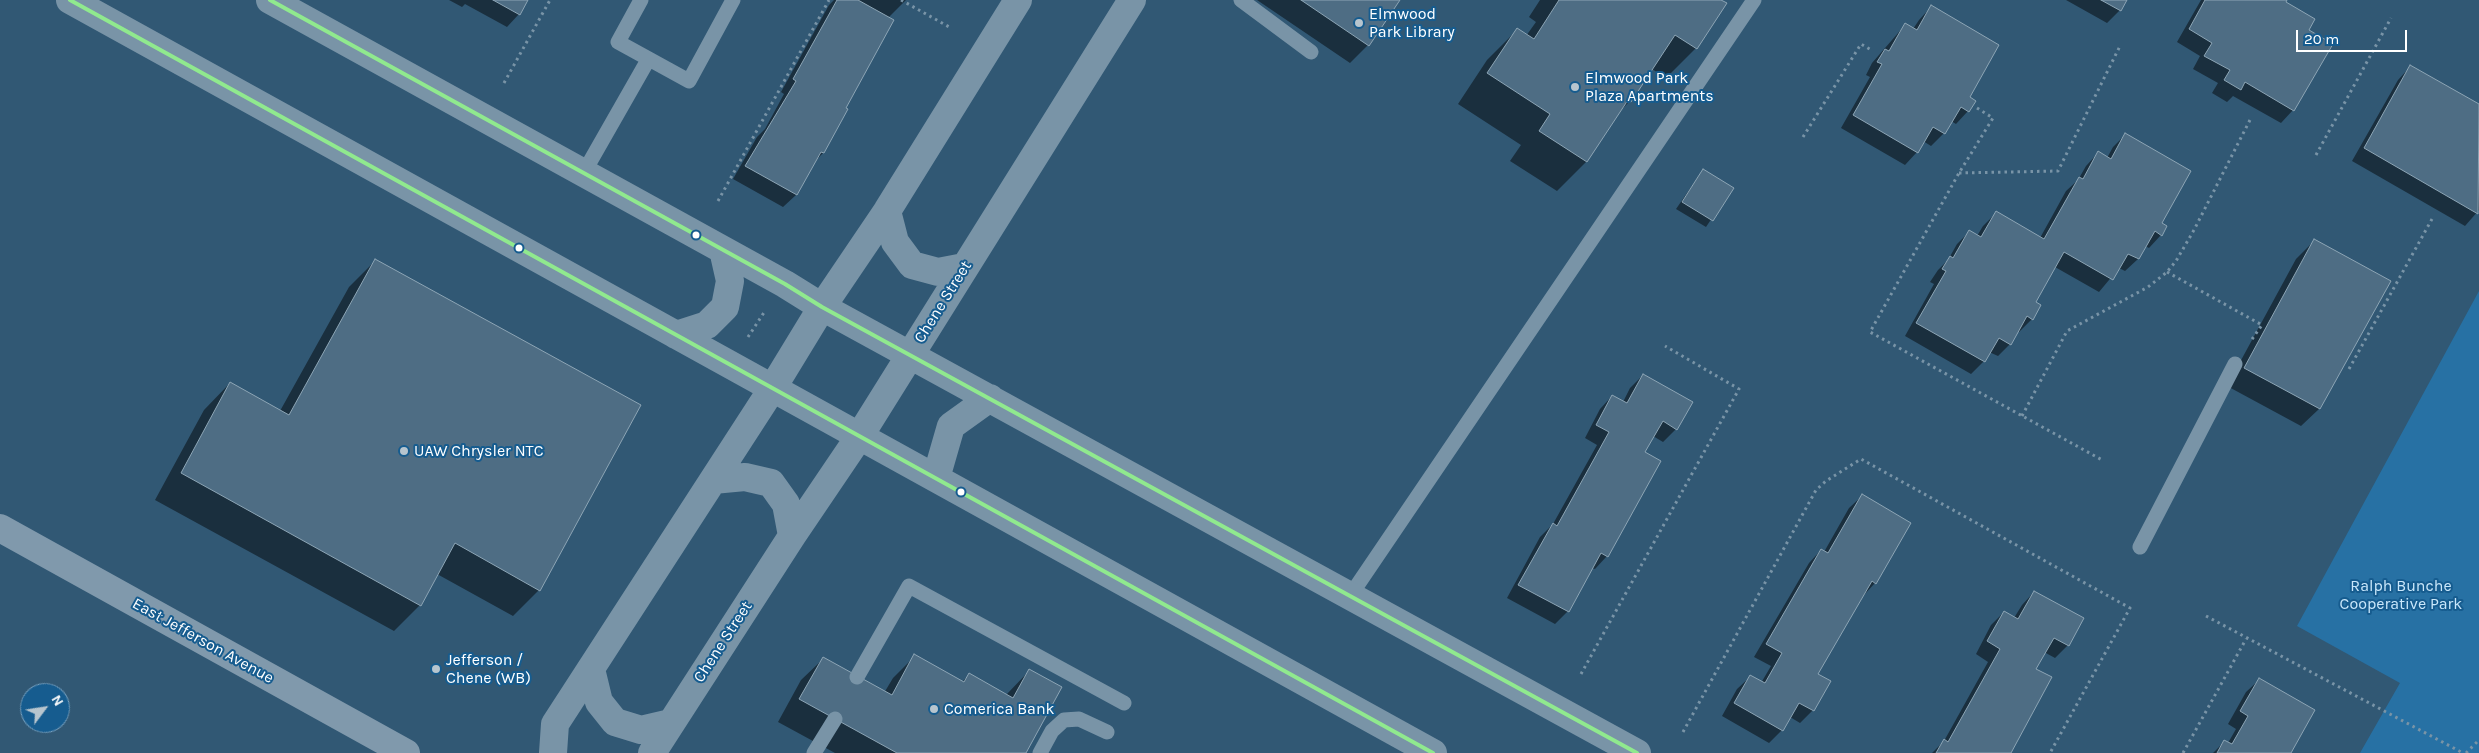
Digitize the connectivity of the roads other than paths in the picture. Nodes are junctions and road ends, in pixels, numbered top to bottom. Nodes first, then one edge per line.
1 (70, 0) edge
2 (270, 0) edge
3 (641, 0) edge
4 (733, 0) edge
5 (1018, 0) edge
6 (1132, 0) edge
7 (1241, 0) edge
8 (1754, 0) edge
9 (1311, 52) dead end
10 (648, 60) junction
11 (583, 174) junction
12 (887, 211) junction
13 (723, 250) junction
14 (964, 267) junction
15 (822, 308) junction
16 (676, 334) junction
17 (910, 354) junction
18 (2235, 364) road end
19 (772, 389) junction
20 (990, 398) junction
21 (859, 436) junction
22 (936, 478) junction
23 (713, 480) junction
24 (0, 528) edge
25 (792, 536) junction
26 (2140, 547) dead end
27 (1350, 596) junction
28 (591, 669) junction
29 (858, 677) dead end
30 (1124, 703) dead end
31 (835, 719) dead end
32 (671, 723) junction
33 (1107, 732) dead end
34 (406, 753) edge
35 (553, 753) edge
36 (652, 753) edge
37 (814, 753) edge
38 (1040, 753) edge
39 (1434, 753) edge
40 (1638, 753) edge

1 - 16 street
2 - 11 street
3 - 10 lane
4 - 10 lane
5 - 12 street
6 - 14 street, Chene Street
7 - 9 lane
8 - 27 lane
10 - 11 lane
11 - 13 street
12 - 14 street
12 - 15 street
13 - 15 street
13 - 16 street
14 - 17 street, Chene Street
15 - 17 street
15 - 19 street
16 - 19 street
17 - 20 street
17 - 21 street, Chene Street
18 - 26 lane
19 - 21 street
19 - 23 street
20 - 22 street
20 - 27 street
21 - 22 street
21 - 25 street, Chene Street
22 - 39 street
23 - 25 street
23 - 28 street
24 - 34 main road, East Jefferson Avenue
25 - 32 street, Chene Street
27 - 40 street
28 - 32 street
28 - 35 street
29 - 30 lane
31 - 37 lane
32 - 36 street, Chene Street
33 - 38 lane

